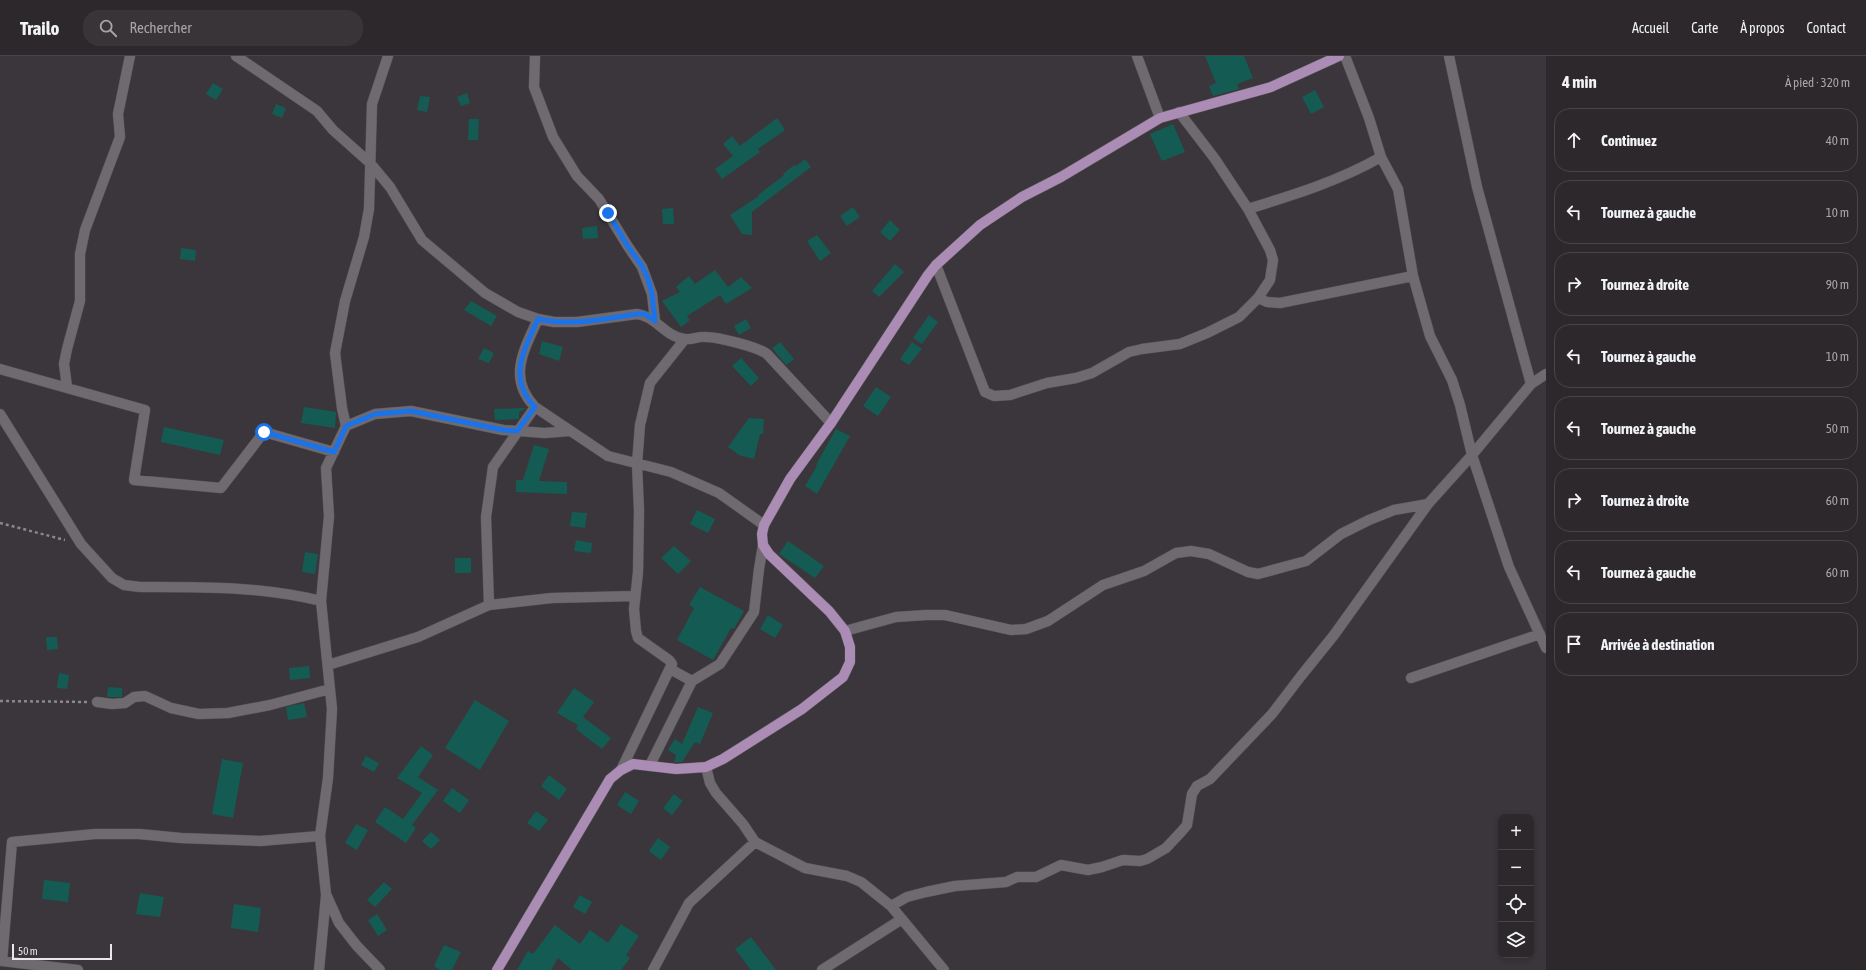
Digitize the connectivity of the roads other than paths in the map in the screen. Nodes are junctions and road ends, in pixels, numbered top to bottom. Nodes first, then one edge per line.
1 (130, 56) edge
2 (236, 56) edge
3 (388, 56) edge
4 (535, 56) edge
5 (1137, 56) edge
6 (1339, 56) edge
7 (1345, 56) edge
8 (1449, 56) edge
9 (1179, 112) junction
10 (1160, 118) junction
11 (1380, 157) junction
12 (370, 163) junction
13 (1248, 209) junction
14 (936, 265) junction
15 (1413, 276) junction
16 (1258, 298) junction
17 (538, 319) junction
18 (655, 321) junction
19 (685, 339) junction
20 (0, 369) edge
21 (1546, 374) edge
22 (1531, 384) junction
23 (67, 387) junction
24 (535, 407) junction
25 (0, 414) edge
26 (831, 423) junction
27 (346, 426) junction
28 (517, 431) junction
29 (570, 431) junction
30 (334, 452) junction
31 (1472, 455) junction
32 (637, 464) junction
33 (1428, 504) junction
34 (764, 525) junction
35 (763, 545) junction
36 (635, 596) junction
37 (321, 602) junction
38 (488, 605) junction
39 (845, 631) junction
40 (1540, 634) junction
41 (1546, 648) edge
42 (328, 665) junction
43 (670, 669) junction
44 (1411, 678) dead end
45 (692, 681) junction
46 (330, 689) junction
47 (97, 702) road end
48 (650, 765) junction
49 (706, 767) junction
50 (621, 770) junction
51 (320, 836) junction
52 (755, 842) junction
53 (326, 894) junction
54 (891, 906) junction
55 (902, 919) junction
56 (78, 970) edge
57 (319, 970) edge
58 (380, 970) edge
59 (497, 970) edge
60 (654, 970) edge
61 (822, 970) edge
62 (944, 970) edge

1 - 23 street
2 - 12 street
3 - 12 street
4 - 18 street
5 - 10 street
6 - 9 main road
7 - 11 street
8 - 22 street
9 - 10 main road
9 - 13 street
10 - 14 main road
11 - 13 street
11 - 15 street
12 - 17 street
12 - 27 street
13 - 16 street
14 - 16 street
14 - 26 main road
15 - 16 street
15 - 31 street
17 - 18 street
17 - 24 street
18 - 19 street
19 - 26 street
19 - 32 street
20 - 23 street
21 - 22 street
22 - 31 street
23 - 30 street
24 - 28 street
24 - 29 street
25 - 37 street
26 - 34 main road
27 - 28 street
27 - 30 street
28 - 29 street
28 - 38 street
29 - 32 street
30 - 37 street
31 - 33 street
31 - 40 street
32 - 34 street
32 - 36 street
33 - 39 street
33 - 54 street
34 - 35 main road
35 - 39 main road
35 - 45 street
36 - 38 street
36 - 43 street
37 - 42 street
38 - 42 street
39 - 49 main road
40 - 41 street
40 - 44 street
42 - 46 street
43 - 45 street
43 - 50 street
45 - 48 street
46 - 47 street
46 - 51 street
48 - 49 main road
48 - 50 main road
49 - 52 street
50 - 59 main road
51 - 53 street
51 - 56 street
52 - 54 street
52 - 60 street
53 - 57 street
53 - 58 street
54 - 55 street
55 - 61 street
55 - 62 street

